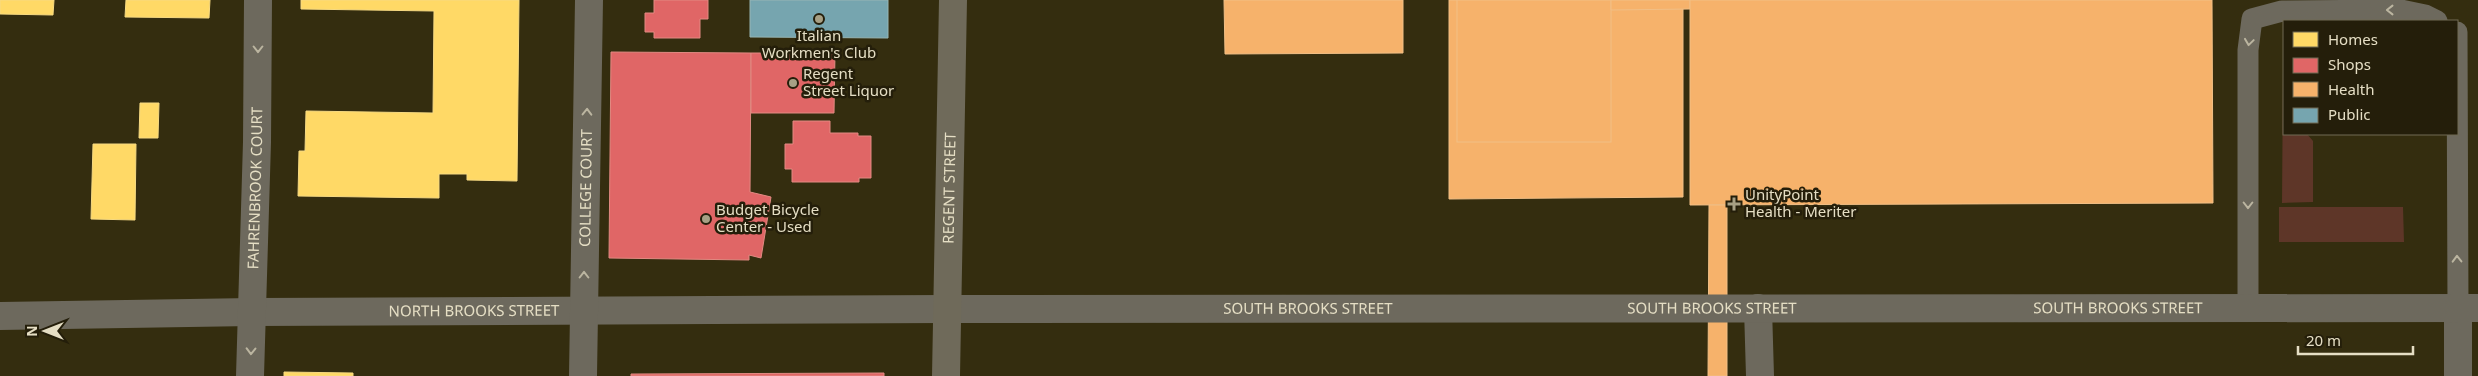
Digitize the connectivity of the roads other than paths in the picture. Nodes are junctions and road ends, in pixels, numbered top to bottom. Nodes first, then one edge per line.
1 (258, 0) edge
2 (590, 0) edge
3 (953, 0) edge
4 (2435, 20) edge
5 (2458, 57) edge
6 (1758, 308) junction
7 (2468, 308) edge
8 (947, 309) junction
9 (2248, 309) junction
10 (584, 311) junction
11 (252, 312) junction
12 (0, 316) edge
13 (250, 376) edge
14 (583, 376) edge
15 (946, 376) edge
16 (1760, 376) edge
17 (2458, 376) edge

1 -> 11 street, FAHRENBROOK COURT
10 -> 2 street, COLLEGE COURT
3 - 8 main road, REGENT STREET
4 -> 9 lane
7 -> 5 lane
6 - 8 street, SOUTH BROOKS STREET
6 - 9 street, SOUTH BROOKS STREET
6 - 16 street
7 - 9 street, SOUTH BROOKS STREET
7 - 17 street
8 - 10 street, NORTH BROOKS STREET
8 - 15 main road, REGENT STREET
10 - 11 street, NORTH BROOKS STREET
10 - 14 street, COLLEGE COURT
11 - 12 street, NORTH BROOKS STREET
11 -> 13 street, FAHRENBROOK COURT

